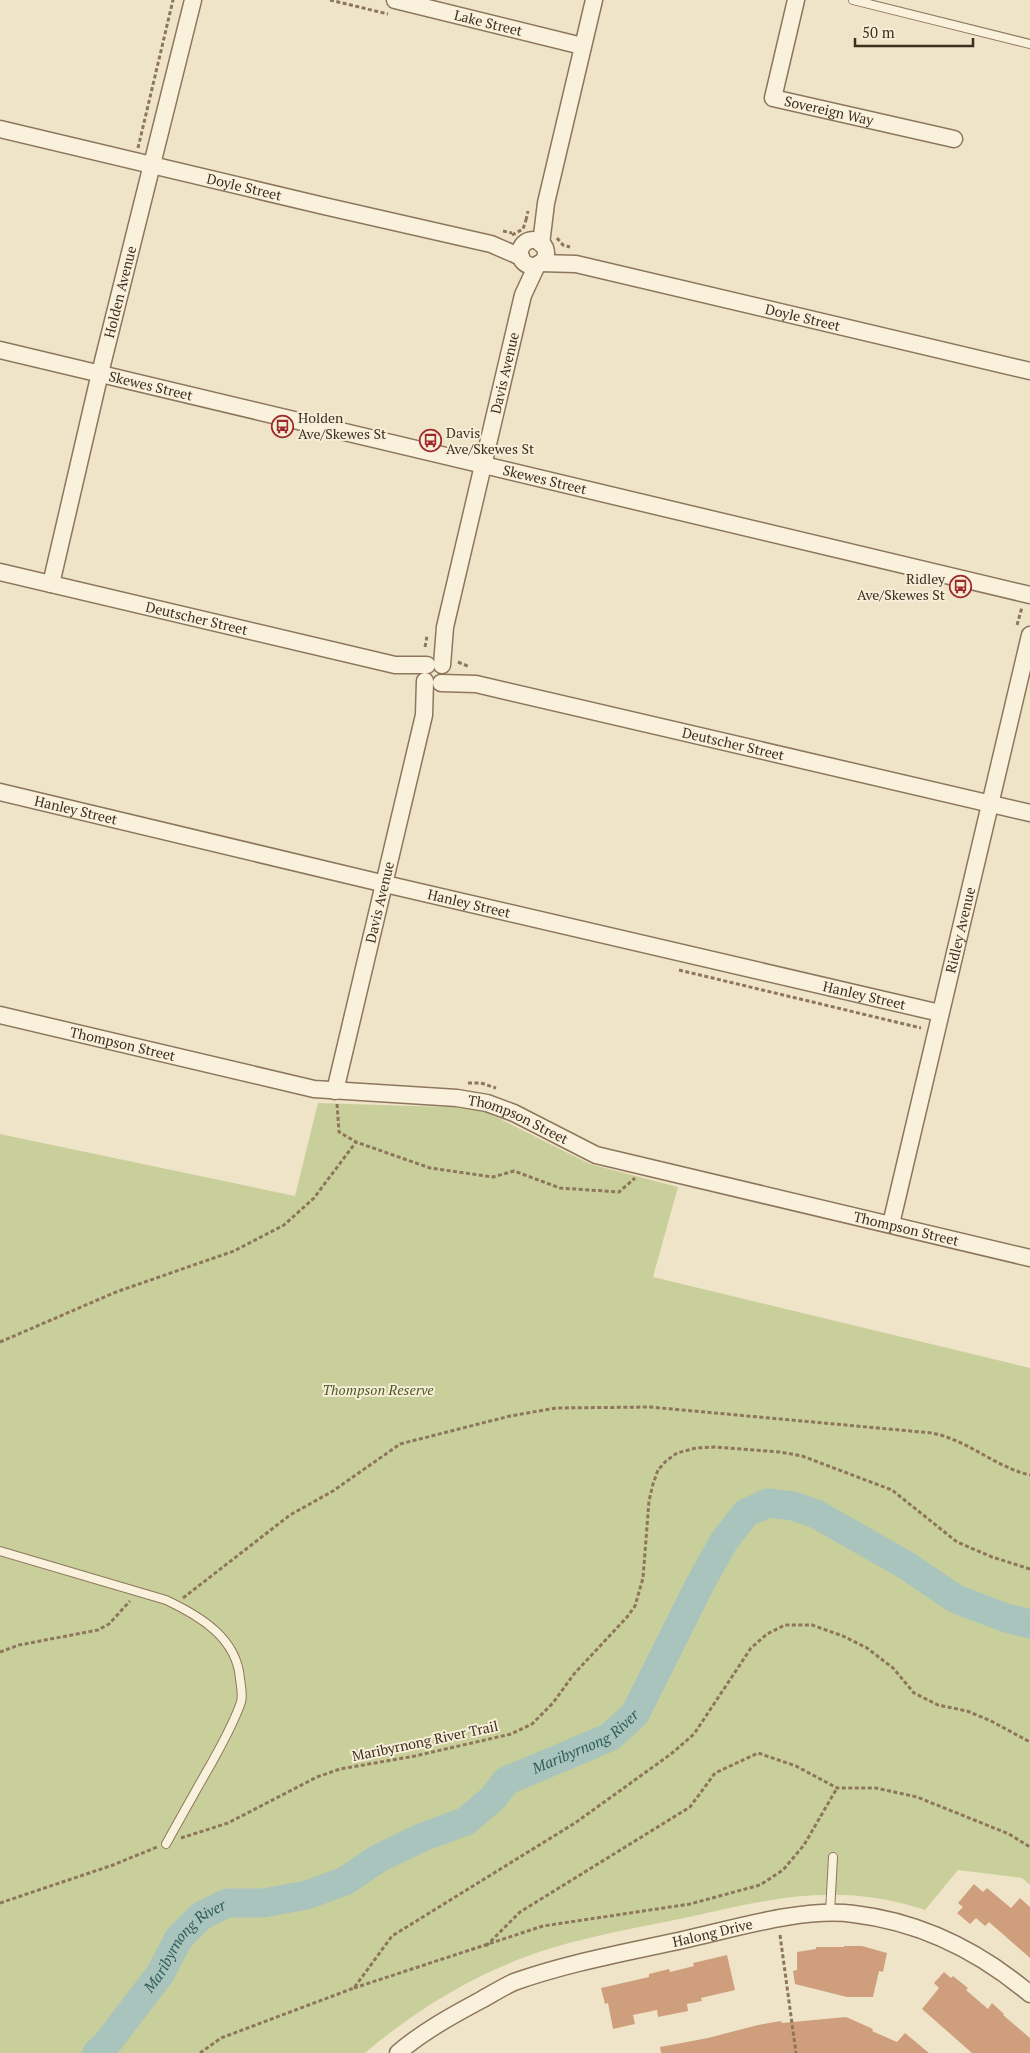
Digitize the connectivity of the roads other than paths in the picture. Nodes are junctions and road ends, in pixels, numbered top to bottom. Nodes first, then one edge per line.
1 (193, 0) edge
2 (395, 0) edge
3 (594, 0) edge
4 (796, 0) edge
5 (854, 0) edge
6 (1030, 44) edge
7 (582, 46) junction
8 (0, 129) edge
9 (954, 139) dead end
10 (152, 166) junction
11 (530, 252) junction
12 (0, 350) edge
13 (1030, 371) edge
14 (100, 373) junction
15 (483, 466) junction
16 (0, 572) edge
17 (51, 584) junction
18 (1030, 596) edge
19 (1030, 635) edge
20 (434, 673) junction
21 (0, 792) edge
22 (991, 804) junction
23 (1030, 813) edge
24 (384, 884) junction
25 (940, 1013) junction
26 (0, 1016) edge
27 (334, 1101) junction
28 (891, 1224) junction
29 (1030, 1258) edge
30 (0, 1551) edge
31 (166, 1844) road end
32 (833, 1857) dead end
33 (830, 1912) junction
34 (1030, 1994) edge
35 (398, 2053) edge

1 - 10 street, Holden Avenue
2 - 7 street, Lake Street
3 - 7 street, Davis Avenue
4 - 9 street, Sovereign Way
5 - 6 lane
7 - 11 street, Davis Avenue
8 - 10 street, Doyle Street
10 - 11 street, Doyle Street
10 - 14 street, Holden Avenue
11 - 13 street, Doyle Street
11 - 15 street, Davis Avenue
12 - 14 street, Skewes Street
14 - 15 street, Skewes Street
14 - 17 street, Holden Avenue
15 - 18 street, Skewes Street
15 - 20 street, Davis Avenue
16 - 17 street, Deutscher Street
17 - 20 street, Deutscher Street
19 - 22 street, Ridley Avenue
20 - 22 street, Deutscher Street
20 - 24 street, Davis Avenue
21 - 24 street, Hanley Street
22 - 23 street, Deutscher Street
22 - 25 street, Ridley Avenue
24 - 25 street, Hanley Street
24 - 27 street, Davis Avenue
25 - 28 street, Ridley Avenue
26 - 27 street, Thompson Street
27 - 28 street, Thompson Street
28 - 29 street, Thompson Street
30 - 31 lane
32 - 33 lane
33 - 34 street, Halong Drive
33 - 35 street, Halong Drive

